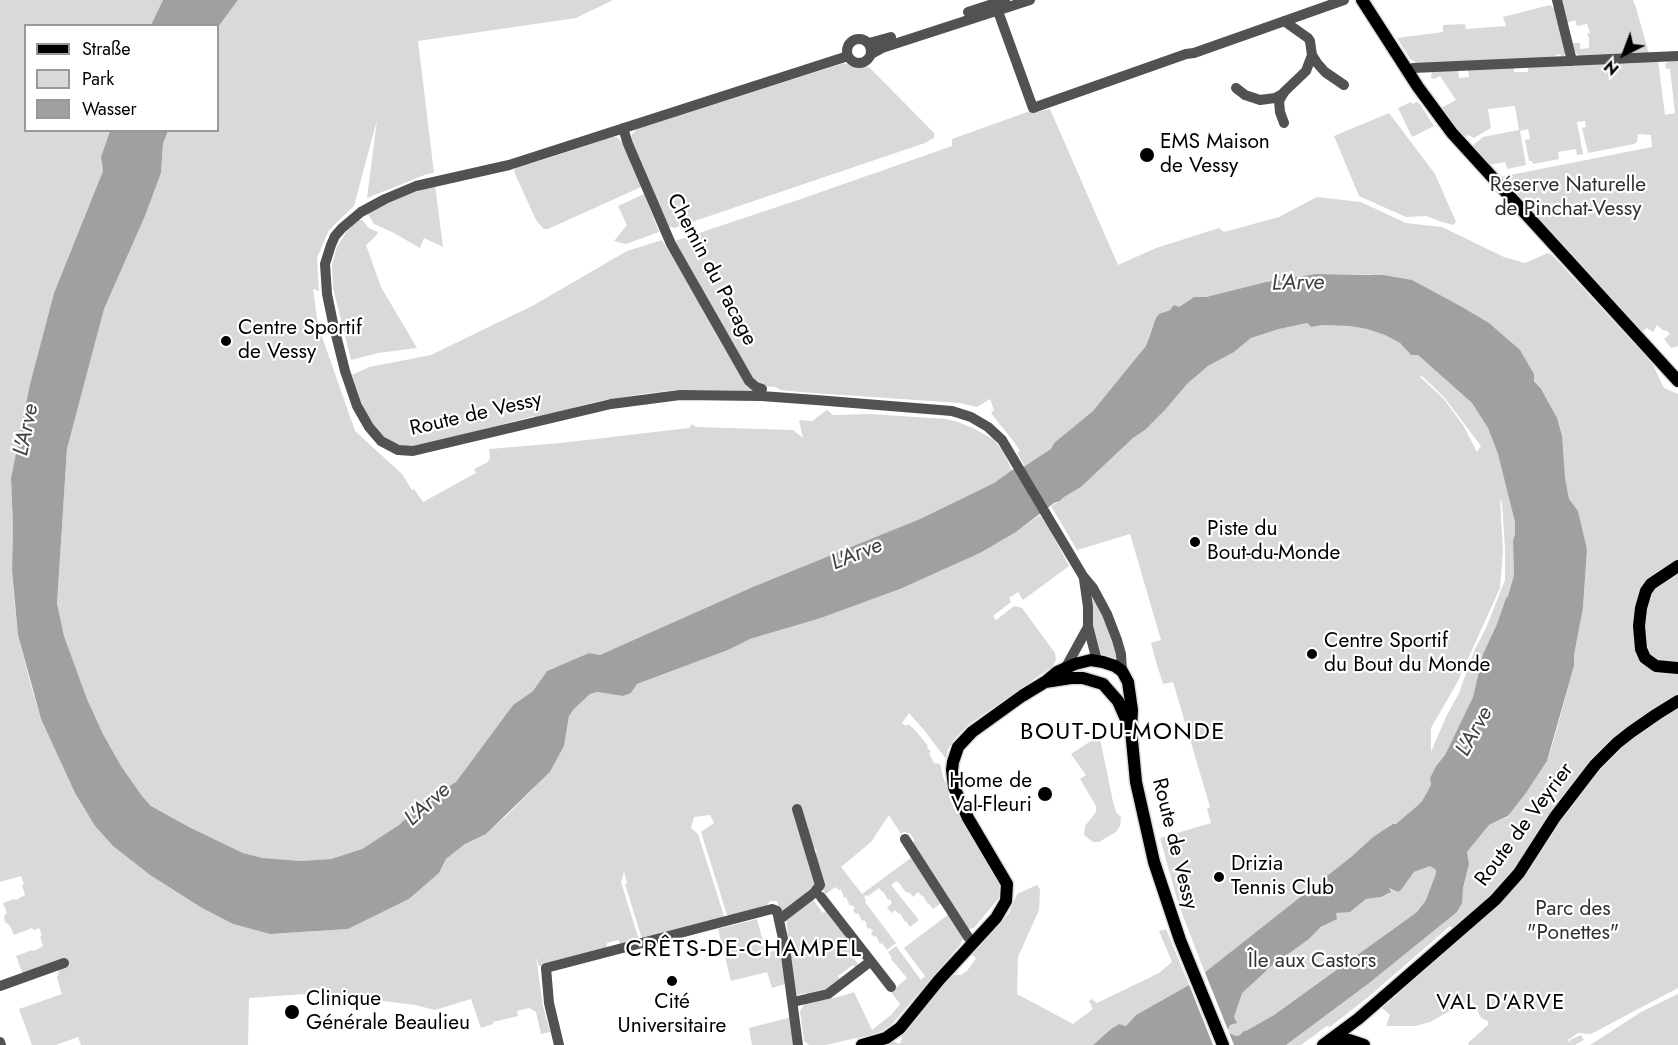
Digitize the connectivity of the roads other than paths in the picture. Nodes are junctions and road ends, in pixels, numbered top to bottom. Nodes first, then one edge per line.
1 (1030, 0) edge
2 (1344, 0) edge
3 (1362, 0) edge
4 (1557, 0) edge
5 (999, 5) edge
6 (1284, 21) junction
7 (870, 48) junction
8 (1312, 55) junction
9 (848, 56) junction
10 (1678, 57) edge
11 (1572, 61) junction
12 (1408, 71) junction
13 (1325, 72) junction
14 (1303, 75) junction
15 (1344, 85) dead end
16 (1236, 88) dead end
17 (1284, 92) junction
18 (1266, 100) junction
19 (623, 128) junction
20 (1678, 381) edge
21 (762, 389) dead end
22 (1678, 566) edge
23 (1083, 576) junction
24 (1088, 626) junction
25 (1097, 661) junction
26 (1066, 667) junction
27 (1678, 668) edge
28 (1122, 671) junction
29 (1045, 682) junction
30 (1103, 684) junction
31 (1678, 701) edge
32 (1131, 730) junction
33 (796, 809) dead end
34 (905, 839) dead end
35 (821, 897) dead end
36 (780, 919) junction
37 (974, 942) junction
38 (871, 961) junction
39 (64, 963) dead end
40 (0, 986) edge
41 (891, 987) dead end
42 (793, 1002) junction
43 (1353, 1023) junction
44 (558, 1041) edge
45 (798, 1045) edge
46 (862, 1045) edge
47 (1223, 1045) edge
48 (1323, 1045) edge
49 (1364, 1045) edge
50 (1368, 1045) edge

1 - 5 street
2 - 6 street
3 - 12 main road
4 - 11 street
5 - 6 street
5 - 7 street
6 - 8 street
7 - 9 street
7 - 9 street
8 - 13 street
8 - 14 street
9 - 19 street, Route de Vessy
10 - 11 street
11 - 12 street
12 - 20 main road
13 - 14 street
13 - 15 street
14 - 17 street
16 - 18 street
17 - 18 street
17 - 18 street
19 - 21 street, Chemin du Pacage
19 - 23 street, Route de Vessy
22 - 27 main road
23 - 24 street, Route de Vessy
23 - 28 street, Route de Vessy
24 - 25 street, Route de Vessy
24 - 26 street
25 - 26 main road
25 - 28 main road
25 - 30 main road
26 - 29 main road
28 - 30 main road
28 - 32 main road, Route de Vessy
29 - 30 main road
29 - 37 main road
30 - 32 main road, Route de Vessy
31 - 43 main road, Route de Veyrier
32 - 47 main road, Route de Vessy
33 - 36 street
34 - 37 street
35 - 38 street
36 - 42 street
36 - 44 street
37 - 46 main road
38 - 41 street
38 - 42 street
39 - 40 street
42 - 45 street
43 - 48 main road, Route de Veyrier
43 - 50 main road
48 - 49 main road

